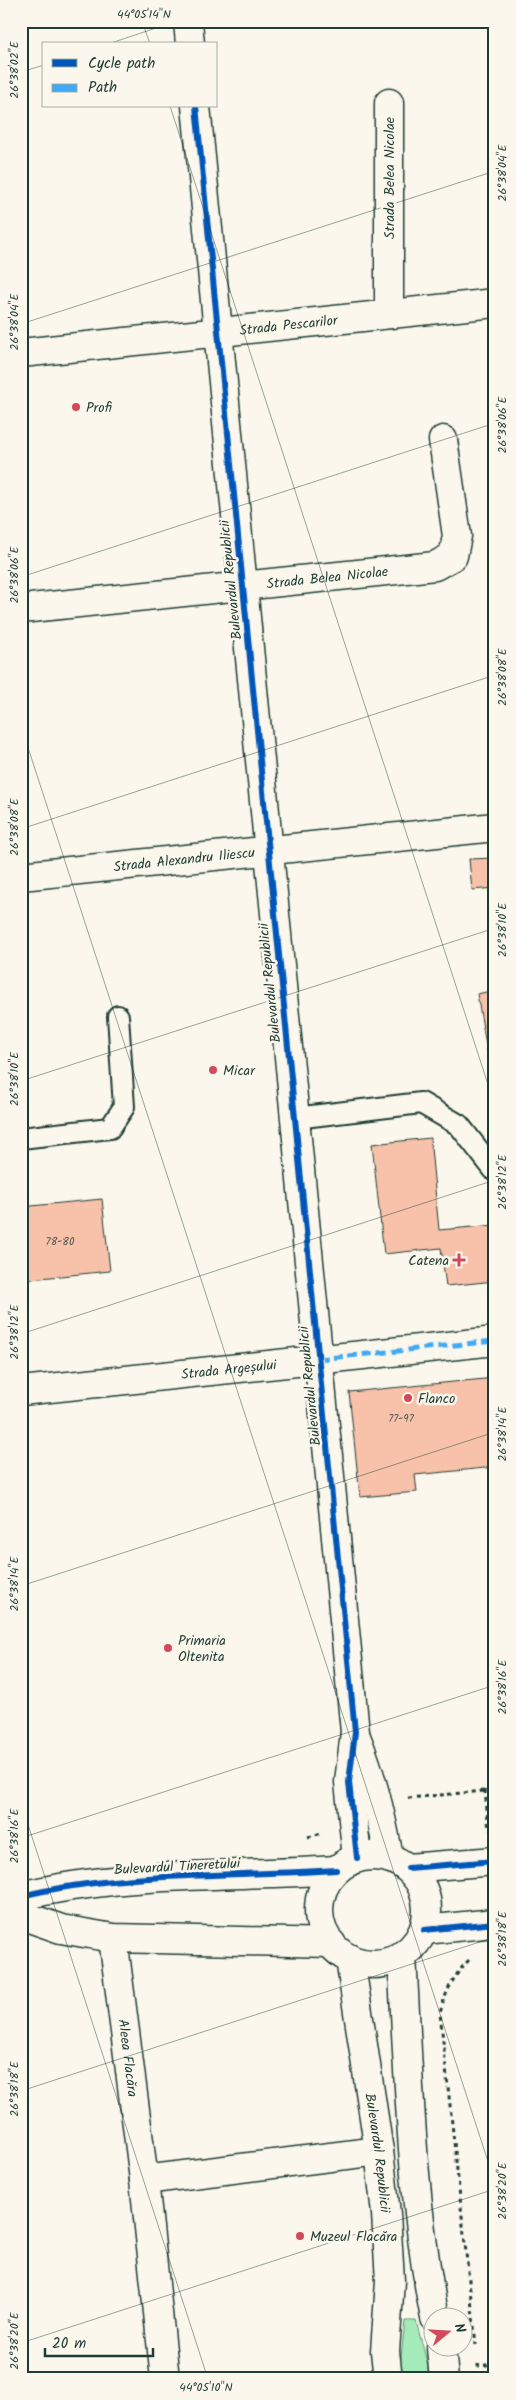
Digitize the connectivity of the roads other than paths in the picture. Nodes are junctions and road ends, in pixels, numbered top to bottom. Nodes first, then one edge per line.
1 (188, 21) edge
2 (190, 42) edge
3 (389, 103) dead end
4 (196, 108) edge
5 (495, 303) edge
6 (389, 314) junction
7 (218, 332) junction
8 (21, 353) edge
9 (444, 440) dead end
10 (243, 585) junction
11 (21, 609) edge
12 (495, 827) edge
13 (269, 849) junction
14 (21, 876) edge
15 (118, 1016) dead end
16 (295, 1118) junction
17 (21, 1138) edge
18 (495, 1171) edge
19 (495, 1341) edge
20 (318, 1359) junction
21 (21, 1390) edge
22 (355, 1732) junction
23 (495, 1861) edge
24 (399, 1863) junction
25 (346, 1864) junction
26 (21, 1896) edge
27 (21, 1915) edge
28 (495, 1923) edge
29 (424, 1930) junction
30 (113, 1938) junction
31 (340, 1951) junction
32 (402, 1956) junction
33 (379, 2151) junction
34 (144, 2180) junction
35 (433, 2308) edge
36 (442, 2358) edge
37 (165, 2379) edge
38 (388, 2379) edge
39 (444, 2379) edge

1 - 2 street
3 - 6 street, Strada Belea Nicolae
4 - 7 street, Bulevardul Republicii
5 - 6 street, Strada Pescarilor
6 - 7 street, Strada Pescarilor
7 - 8 street, Strada Pescarilor
7 - 10 street, Bulevardul Republicii
9 - 10 street, Strada Belea Nicolae
10 - 11 street, Strada Belea Nicolae
10 - 13 street, Bulevardul Republicii
12 - 13 street, Strada Alexandru Iliescu
13 - 14 street, Strada Alexandru Iliescu
13 - 16 street, Bulevardul Republicii
15 - 17 lane
16 - 18 lane
16 - 20 street, Bulevardul Republicii
19 - 20 street, Strada Argeșului
20 - 21 street, Strada Argeșului
20 - 22 street, Bulevardul Republicii
22 - 24 street, Bulevardul Republicii
22 - 25 street, Bulevardul Republicii
23 - 24 street
24 - 25 street
24 - 29 street
25 - 26 street, Bulevardul Tineretului
25 - 31 street
27 - 30 street
28 - 29 street
29 - 32 street
30 - 31 street
30 - 34 street, Aleea Flacăra
31 - 32 street
31 - 33 street, Bulevardul Republicii
32 - 35 street
33 - 34 street
33 - 38 street, Bulevardul Republicii
34 - 37 street, Aleea Flacăra
36 - 39 street

